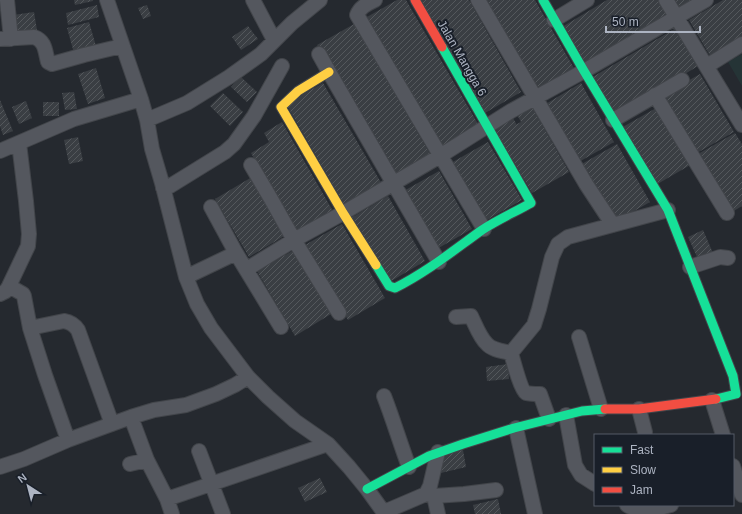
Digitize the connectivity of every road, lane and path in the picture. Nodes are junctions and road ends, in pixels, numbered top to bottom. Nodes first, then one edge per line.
1 (7, 0) edge
2 (107, 0) edge
3 (253, 0) edge
4 (320, 0) edge
5 (375, 0) edge
6 (415, 0) edge
7 (478, 0) edge
8 (543, 0) edge
9 (587, 0) edge
10 (666, 0) edge
11 (706, 0) edge
12 (677, 18) junction
13 (554, 20) junction
14 (5, 39) edge
15 (274, 40) junction
16 (742, 44) edge
17 (122, 46) junction
18 (319, 54) dead end
19 (282, 66) dead end
20 (707, 66) junction
21 (584, 71) junction
22 (329, 72) junction
23 (682, 80) dead end
24 (655, 95) junction
25 (535, 98) junction
26 (141, 99) junction
27 (147, 120) junction
28 (613, 120) junction
29 (742, 125) edge
30 (487, 127) junction
31 (19, 143) junction
32 (0, 151) edge
33 (440, 156) junction
34 (251, 165) dead end
35 (393, 184) junction
36 (163, 188) junction
37 (211, 207) dead end
38 (668, 210) junction
39 (343, 213) junction
40 (727, 213) dead end
41 (613, 225) junction
42 (484, 229) junction
43 (294, 240) junction
44 (236, 253) junction
45 (728, 258) dead end
46 (439, 262) junction
47 (690, 267) junction
48 (247, 269) junction
49 (186, 277) junction
50 (5, 290) edge
51 (339, 312) dead end
52 (456, 317) dead end
53 (281, 326) dead end
54 (30, 328) junction
55 (579, 337) dead end
56 (511, 353) junction
57 (248, 377) junction
58 (739, 393) edge
59 (384, 396) dead end
60 (712, 400) junction
61 (601, 409) junction
62 (639, 409) junction
63 (566, 415) junction
64 (131, 417) junction
65 (549, 419) junction
66 (112, 424) junction
67 (516, 428) junction
68 (645, 432) dead end
69 (723, 434) edge
70 (68, 440) junction
71 (328, 444) junction
72 (200, 451) dead end
73 (438, 452) junction
74 (147, 460) junction
75 (130, 464) dead end
76 (0, 467) edge
77 (410, 467) junction
78 (737, 469) edge
79 (594, 483) edge
80 (212, 484) junction
81 (367, 489) junction
82 (496, 490) dead end
83 (430, 495) junction
84 (742, 495) edge
85 (167, 499) junction
86 (667, 506) edge
87 (628, 509) edge
88 (384, 513) edge
89 (172, 514) edge
90 (223, 514) edge
91 (438, 514) edge
92 (535, 514) edge

1 - 14 street
2 - 17 street
3 - 15 street
4 - 15 street
5 - 33 street
6 - 30 street, Jalan Mangga 6
7 - 25 street
8 - 13 street
9 - 13 street
10 - 12 street
11 - 12 street
12 - 20 street
12 - 21 street
13 - 21 street
14 - 17 street
15 - 27 street
16 - 20 street
17 - 26 street
18 - 22 street
19 - 36 street
20 - 29 street
21 - 25 street
21 - 28 street
22 - 35 street
22 - 39 street
23 - 24 street
24 - 28 street
24 - 40 street
25 - 30 street
25 - 41 street
26 - 27 street
26 - 31 street
27 - 36 street
28 - 38 street
30 - 33 street
30 - 42 street, Jalan Mangga 6
31 - 32 street
31 - 50 street
33 - 35 street
33 - 42 street
34 - 43 street
35 - 39 street
35 - 46 street
36 - 49 street
37 - 44 street
38 - 41 street
38 - 47 street
39 - 43 street
39 - 46 street
41 - 56 street
42 - 46 street
43 - 48 street
43 - 51 street
44 - 48 street
44 - 49 street
45 - 47 street
47 - 58 street
48 - 53 street
49 - 57 street
50 - 54 street
52 - 56 street
54 - 66 street
54 - 70 street
55 - 61 street
56 - 65 street
57 - 64 street
57 - 71 street
58 - 60 street
59 - 77 street
60 - 62 street
60 - 69 street
61 - 62 street
61 - 63 street
62 - 68 street
63 - 65 street
63 - 79 street
64 - 66 street
64 - 74 street
65 - 67 street
66 - 70 street
67 - 73 street
67 - 92 street
70 - 76 street
71 - 80 street
71 - 81 street
72 - 80 street
73 - 77 street
73 - 83 street
74 - 75 street
74 - 85 street
77 - 81 street
78 - 84 street
80 - 85 street
80 - 90 street
81 - 88 street
82 - 83 street
83 - 88 street
83 - 91 street
85 - 89 street
86 - 87 street

